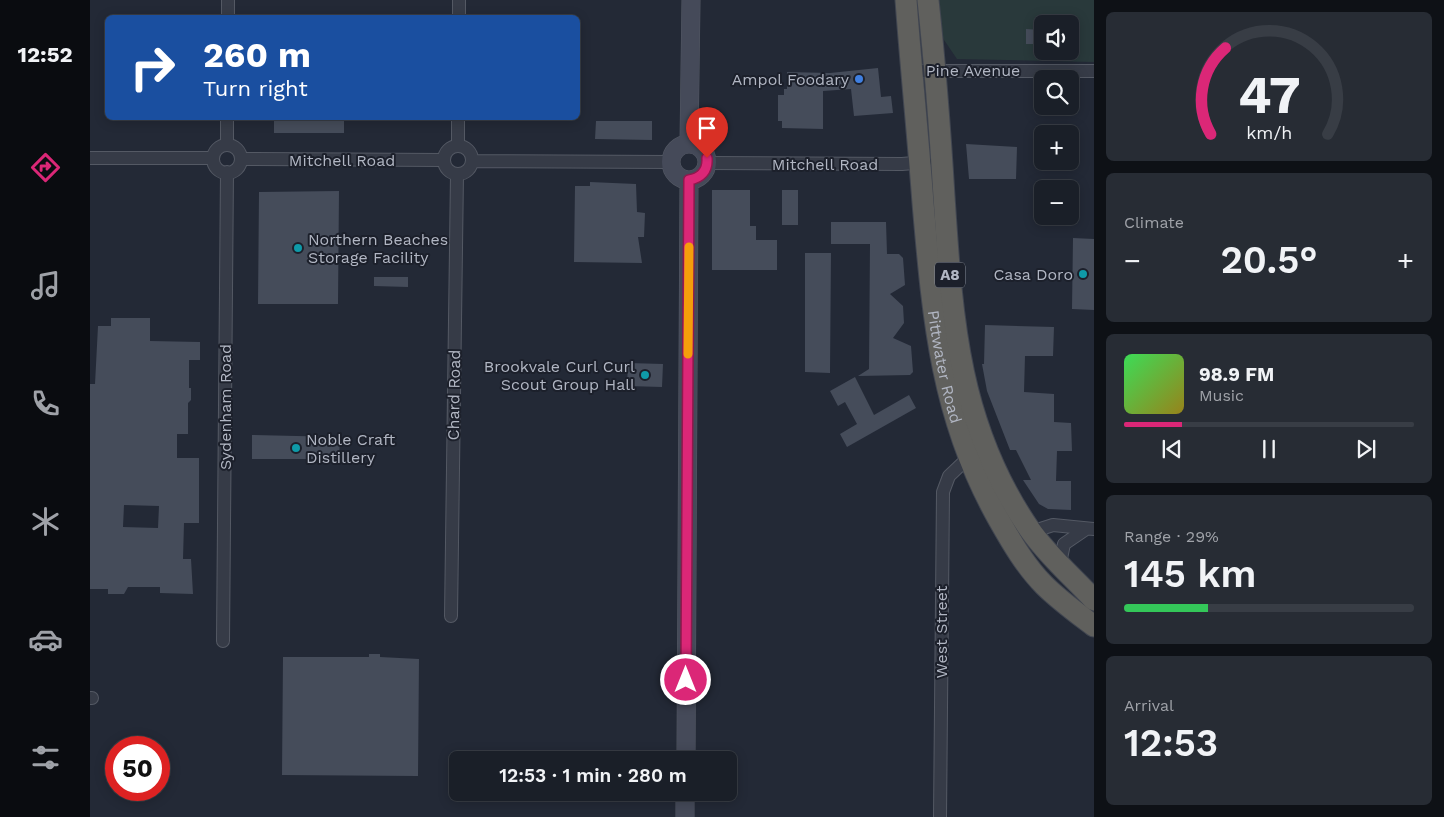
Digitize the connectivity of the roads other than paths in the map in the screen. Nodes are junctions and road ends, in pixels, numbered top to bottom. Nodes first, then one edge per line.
1 (228, 0) edge
2 (459, 0) edge
3 (691, 0) edge
4 (906, 0) edge
5 (928, 0) edge
6 (228, 15) edge
7 (459, 15) edge
8 (936, 69) junction
9 (912, 70) junction
10 (1094, 71) edge
11 (227, 120) edge
12 (458, 120) edge
13 (689, 144) junction
14 (227, 145) junction
15 (458, 146) junction
16 (90, 158) edge
17 (213, 158) junction
18 (240, 159) junction
19 (444, 160) junction
20 (942, 160) junction
21 (472, 161) junction
22 (671, 162) junction
23 (920, 163) junction
24 (707, 164) junction
25 (227, 172) junction
26 (457, 174) junction
27 (689, 180) junction
28 (968, 456) junction
29 (1090, 529) edge
30 (1031, 532) junction
31 (1026, 563) junction
32 (1060, 563) junction
33 (1094, 600) edge
34 (451, 616) dead end
35 (1094, 626) edge
36 (223, 641) dead end
37 (686, 751) edge
38 (685, 801) edge
39 (685, 817) edge
40 (940, 817) edge

1 - 6 street
2 - 7 street
3 - 13 main road
4 - 9 highway, Pittwater Road / A8
5 - 8 highway, Pittwater Road / A8
8 - 9 street, Pine Avenue
8 - 10 street, Pine Avenue
8 - 20 highway, Pittwater Road / A8
9 - 23 highway, Pittwater Road / A8
11 - 14 street
12 - 15 street
13 - 22 main road
13 - 24 main road
14 - 17 street
14 - 18 street
15 - 19 street
15 - 21 street
16 - 17 street
17 - 25 street
18 - 19 street, Mitchell Road
18 - 25 street
19 - 26 street
20 - 23 street, Mitchell Road
20 - 30 highway, Pittwater Road / A8
21 - 22 street
21 - 26 street
22 - 27 main road
23 - 24 street, Mitchell Road
23 - 28 highway, Pittwater Road / A8
24 - 27 main road
25 - 36 street, Sydenham Road
26 - 34 street, Chard Road
27 - 37 main road
28 - 31 highway, Pittwater Road / A8
28 - 40 street, West Street
29 - 30 street
29 - 32 street
30 - 31 highway
30 - 32 highway, Pittwater Road / A8
31 - 35 highway, Pittwater Road / A8
32 - 33 highway, Pittwater Road / A8
38 - 39 main road

